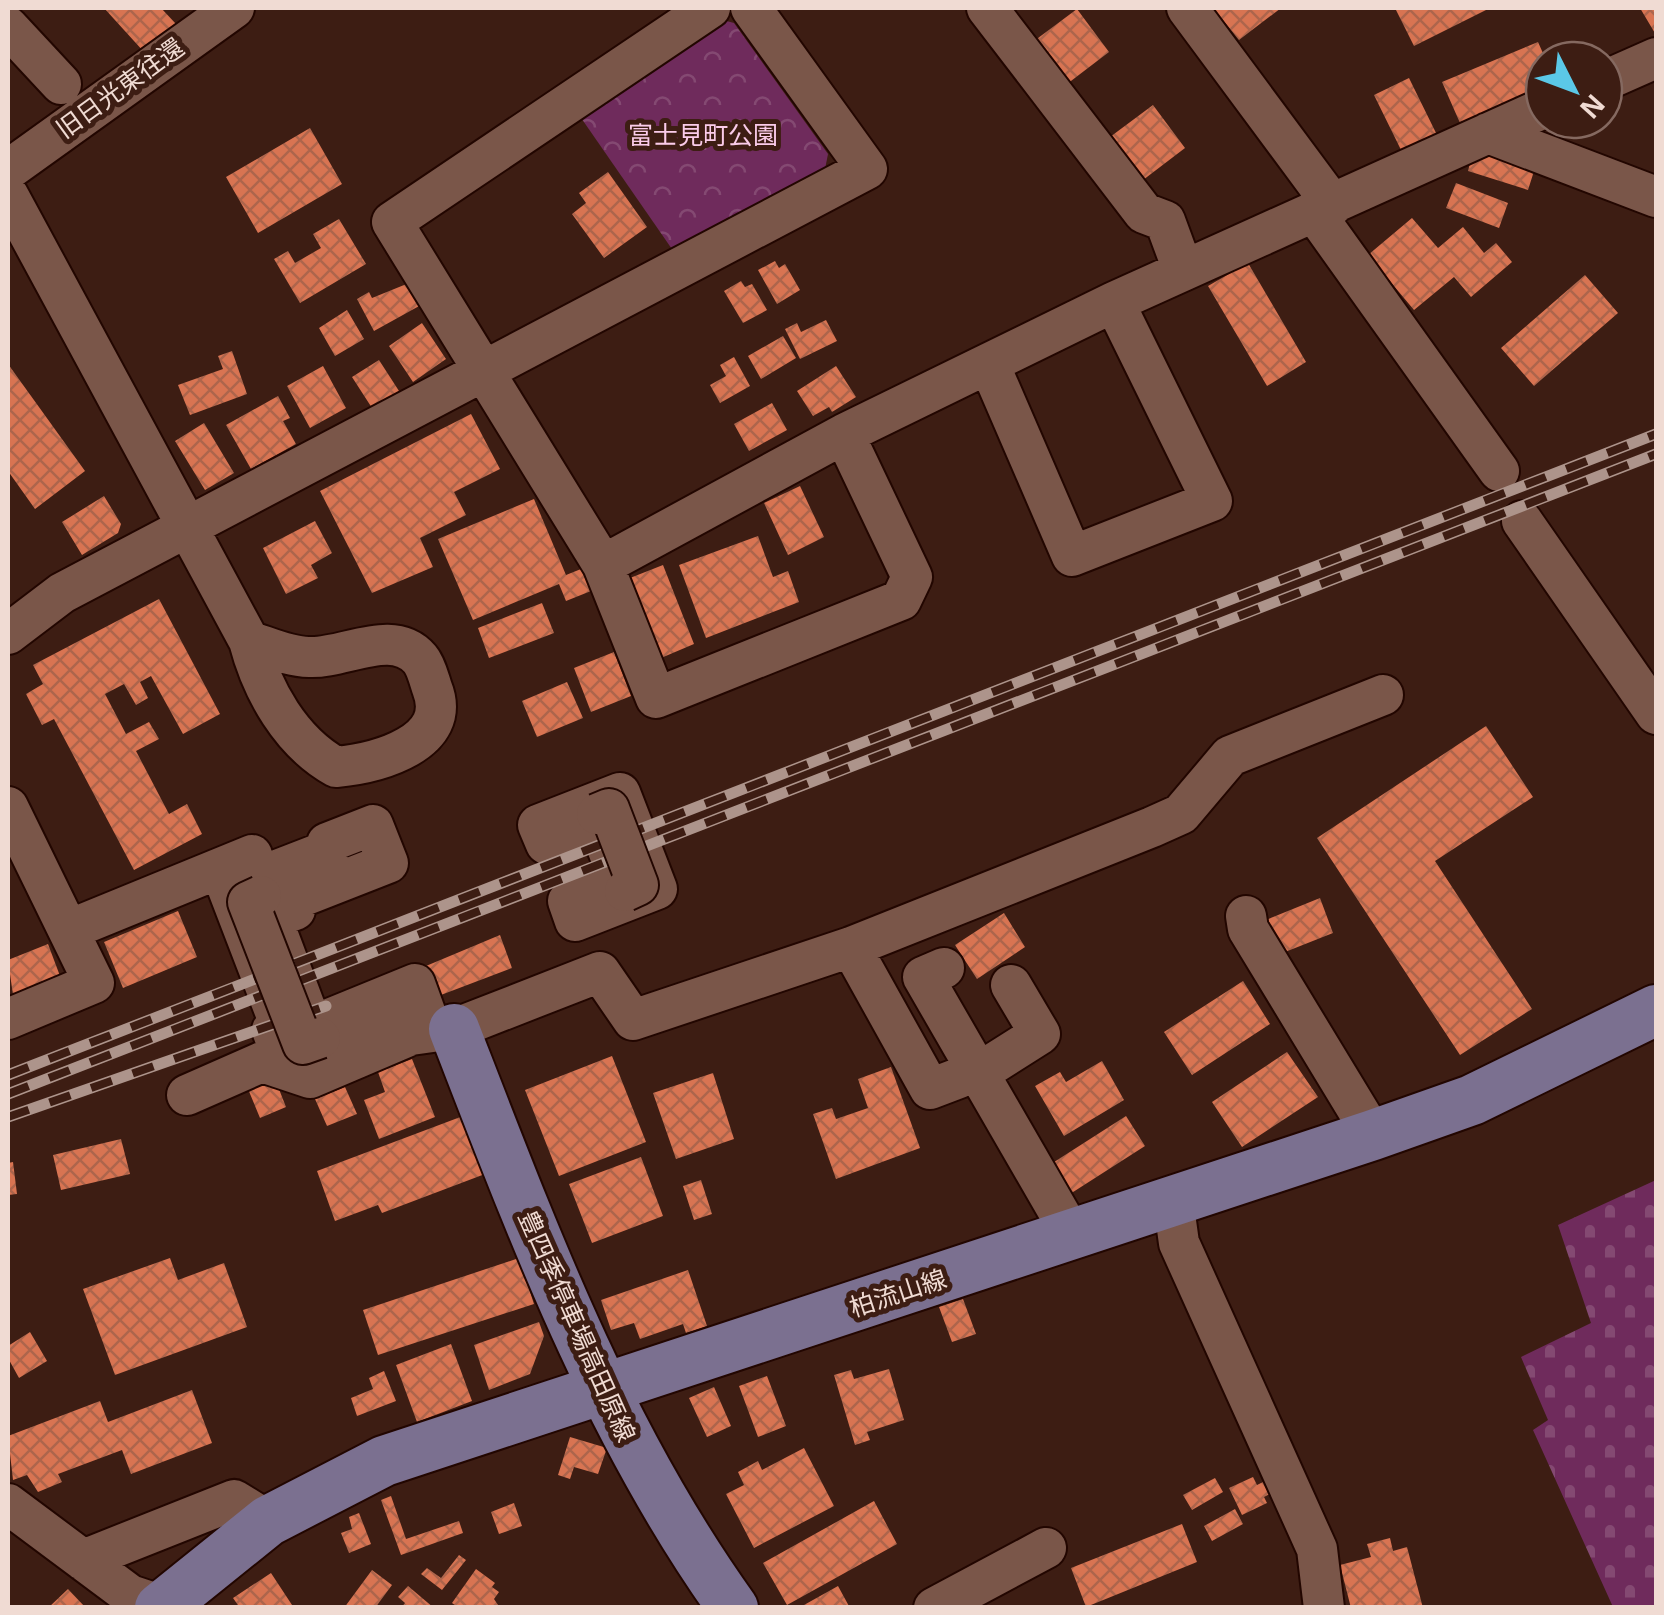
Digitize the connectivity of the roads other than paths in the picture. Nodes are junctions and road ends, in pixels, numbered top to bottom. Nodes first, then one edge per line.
1 (710, 8) edge
2 (751, 8) edge
3 (987, 8) edge
4 (1187, 8) edge
5 (217, 12) edge
6 (8, 26) edge
7 (1656, 58) edge
8 (1624, 73) edge
9 (60, 84) dead end
10 (1524, 117) edge
11 (1488, 133) junction
12 (8, 170) edge
13 (8, 195) edge
14 (1656, 197) edge
15 (1323, 209) junction
16 (1183, 270) junction
17 (1114, 302) junction
18 (989, 364) junction
19 (486, 372) junction
20 (844, 434) junction
21 (1498, 471) dead end
22 (1522, 521) dead end
23 (185, 529) junction
24 (603, 566) junction
25 (8, 634) edge
26 (249, 642) junction
27 (324, 658) junction
28 (1383, 695) dead end
29 (1656, 714) edge
30 (302, 744) junction
31 (8, 807) edge
32 (597, 814) dead end
33 (281, 843) dead end
34 (626, 891) dead end
35 (261, 896) dead end
36 (1246, 916) dead end
37 (71, 929) junction
38 (850, 947) junction
39 (944, 968) dead end
40 (416, 984) joint
41 (1011, 985) dead end
42 (1656, 1010) edge
43 (8, 1019) edge
44 (454, 1029) junction
45 (320, 1038) dead end
46 (968, 1076) junction
47 (187, 1095) dead end
48 (1373, 1135) junction
49 (1172, 1200) junction
50 (1072, 1235) junction
51 (600, 1389) junction
52 (8, 1504) edge
53 (268, 1521) junction
54 (1046, 1548) dead end
55 (82, 1560) junction
56 (164, 1607) edge
57 (733, 1608) edge
58 (934, 1608) edge
59 (1324, 1608) edge

1 - 19 street
2 - 19 street
3 - 16 street
4 - 15 street
5 - 12 street, 旧日光東往還
6 - 9 street
7 - 8 street
10 - 11 street
11 - 14 street
11 - 15 street
13 - 23 street
15 - 16 street
15 - 21 street
16 - 17 street
17 - 18 street
17 - 18 street
18 - 20 street
19 - 23 street
19 - 24 street
20 - 24 street
20 - 24 street
22 - 29 street
23 - 25 street
23 - 26 street
26 - 27 street
26 - 30 street
27 - 30 street
27 - 30 street
28 - 38 street
31 - 37 street
32 - 34 street, bridge
33 - 37 street
35 - 45 street, bridge
36 - 48 street
37 - 43 street
38 - 44 street
38 - 46 street
39 - 46 street
40 - 40 street
41 - 46 street
42 - 48 main road, 柏流山線
44 - 47 street
44 - 51 main road, 豊四季停車場高田原線
46 - 50 street
48 - 49 main road, 柏流山線
49 - 50 main road, 柏流山線
49 - 59 street
50 - 51 main road, 柏流山線
51 - 53 main road, 柏流山線
51 - 57 main road, 豊四季停車場高田原線
52 - 55 street
53 - 55 street
53 - 56 main road, 柏流山線
54 - 58 street
55 - 56 street

